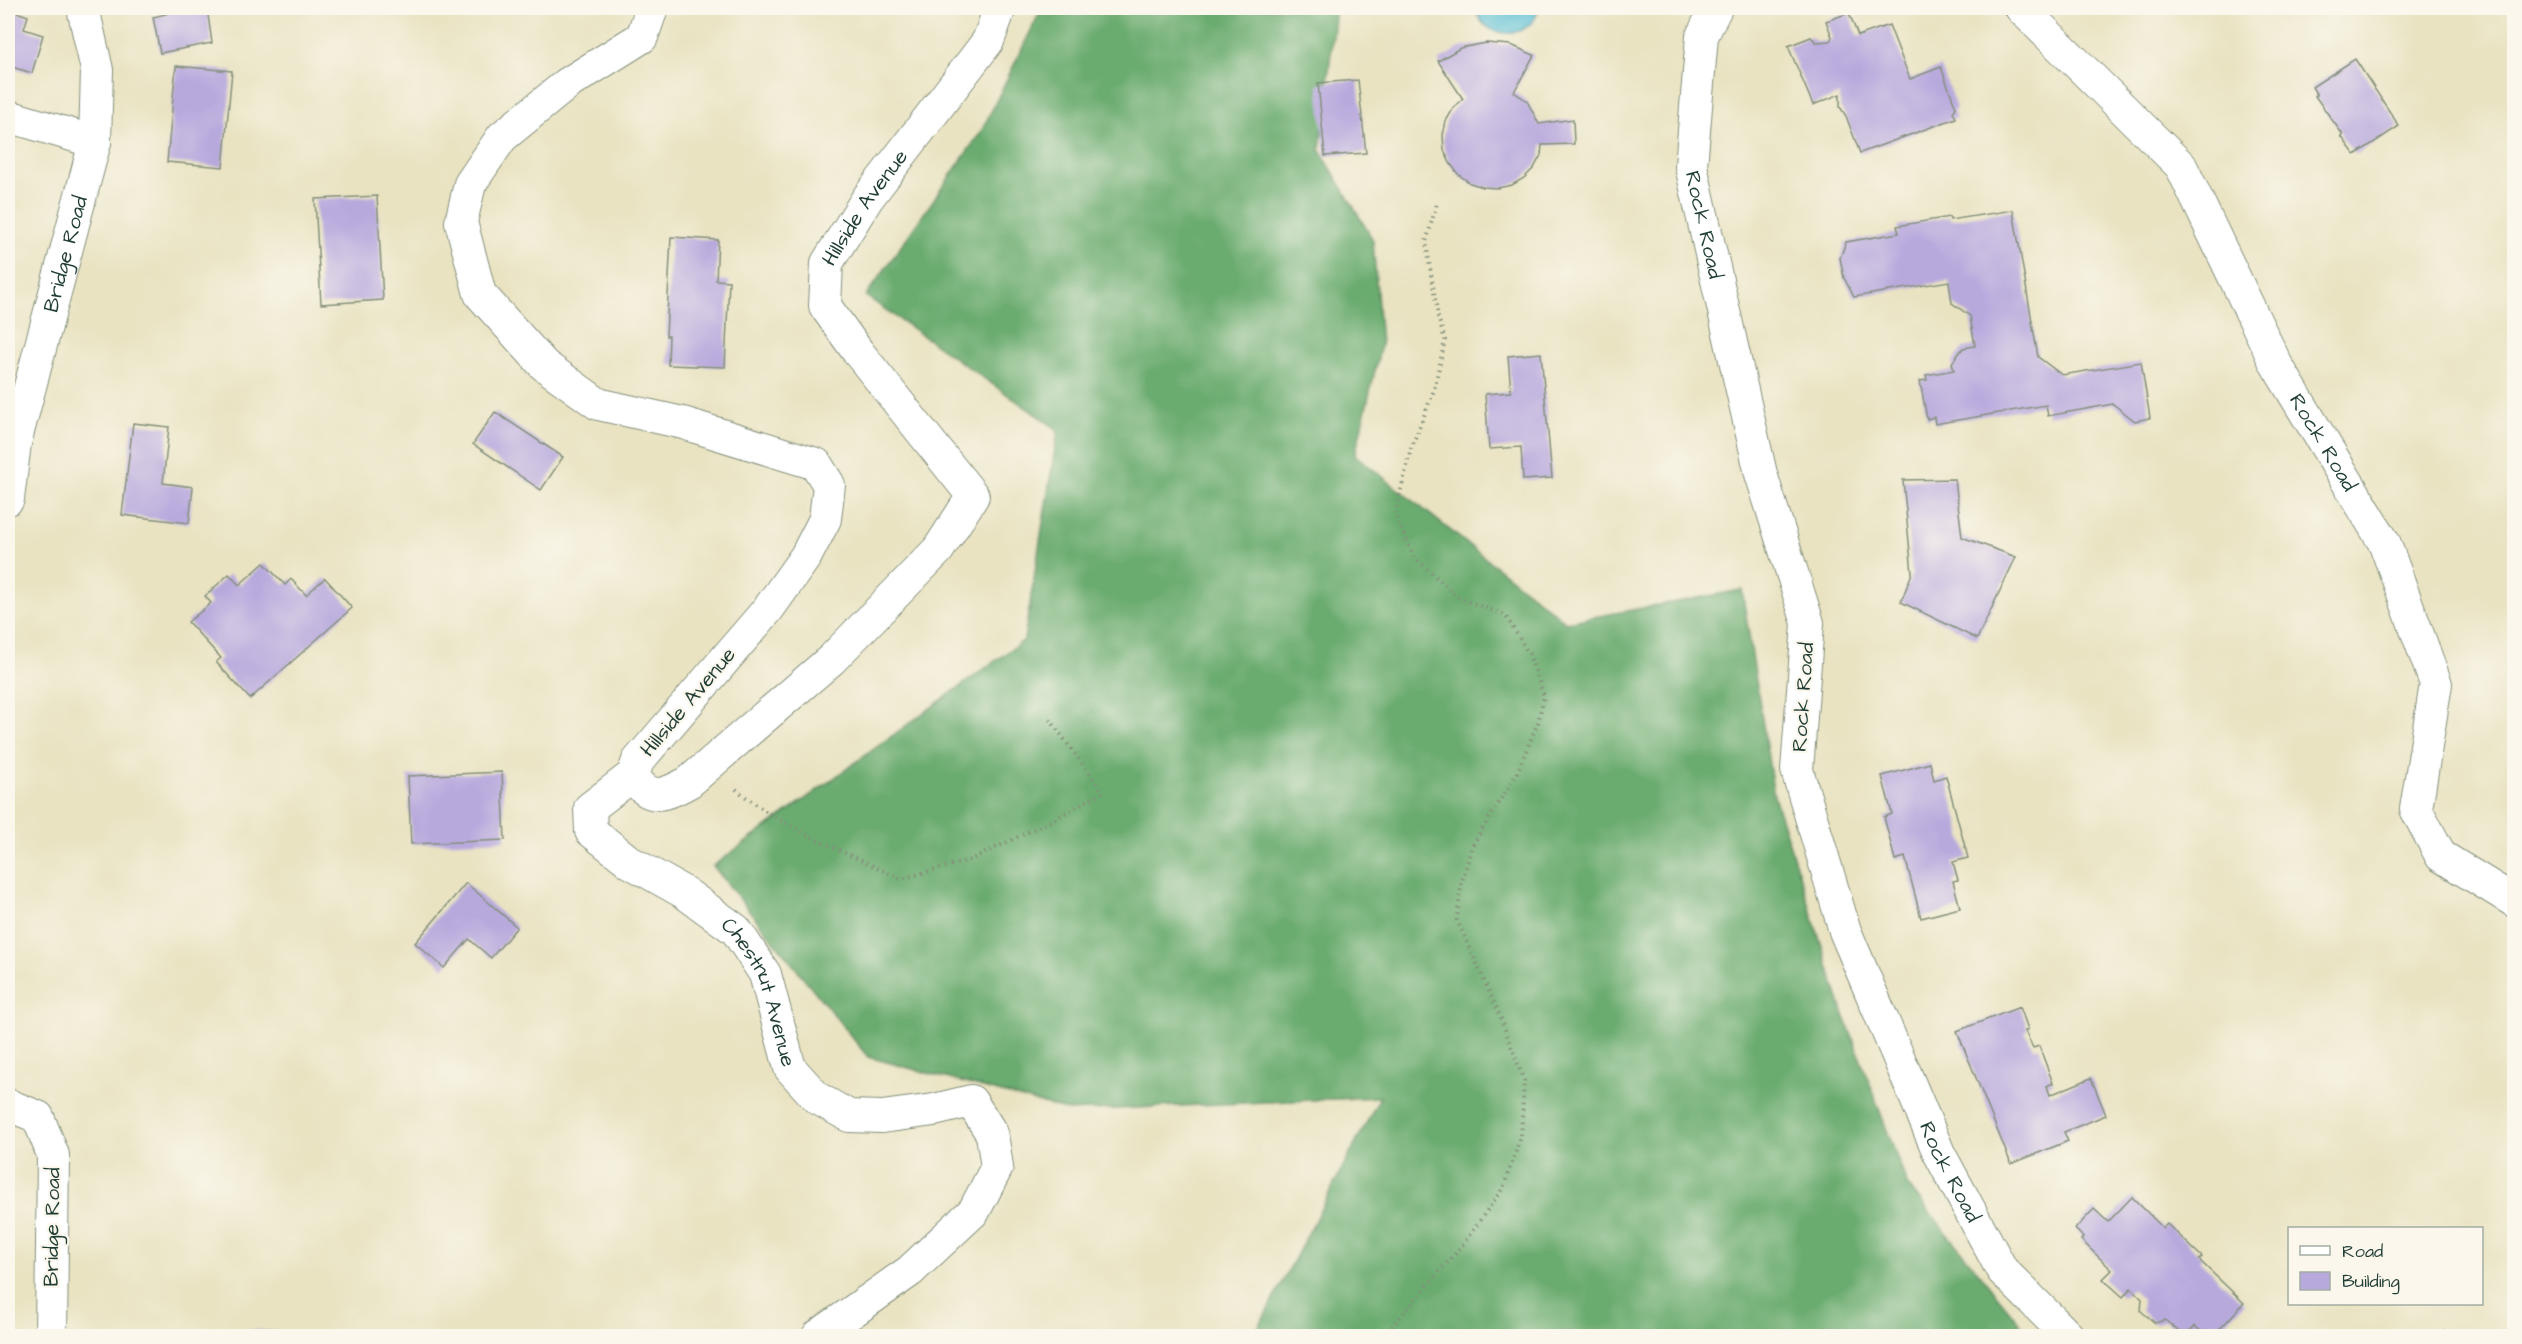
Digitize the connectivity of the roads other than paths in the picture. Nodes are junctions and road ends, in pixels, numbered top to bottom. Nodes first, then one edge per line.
1 (83, 8) edge
2 (648, 8) edge
3 (1000, 8) edge
4 (1716, 8) edge
5 (2021, 8) edge
6 (8, 116) edge
7 (95, 142) junction
8 (8, 499) edge
9 (633, 775) junction
10 (2514, 901) edge
11 (8, 1106) edge
12 (51, 1336) edge
13 (818, 1336) edge
14 (2068, 1336) edge

1 - 7 street, Bridge Road
2 - 9 street, Hillside Avenue
3 - 9 street, Hillside Avenue
4 - 14 street, Rock Road
5 - 10 street, Rock Road
6 - 7 street
7 - 8 street, Bridge Road
9 - 13 street, Chestnut Avenue
11 - 12 street, Bridge Road

